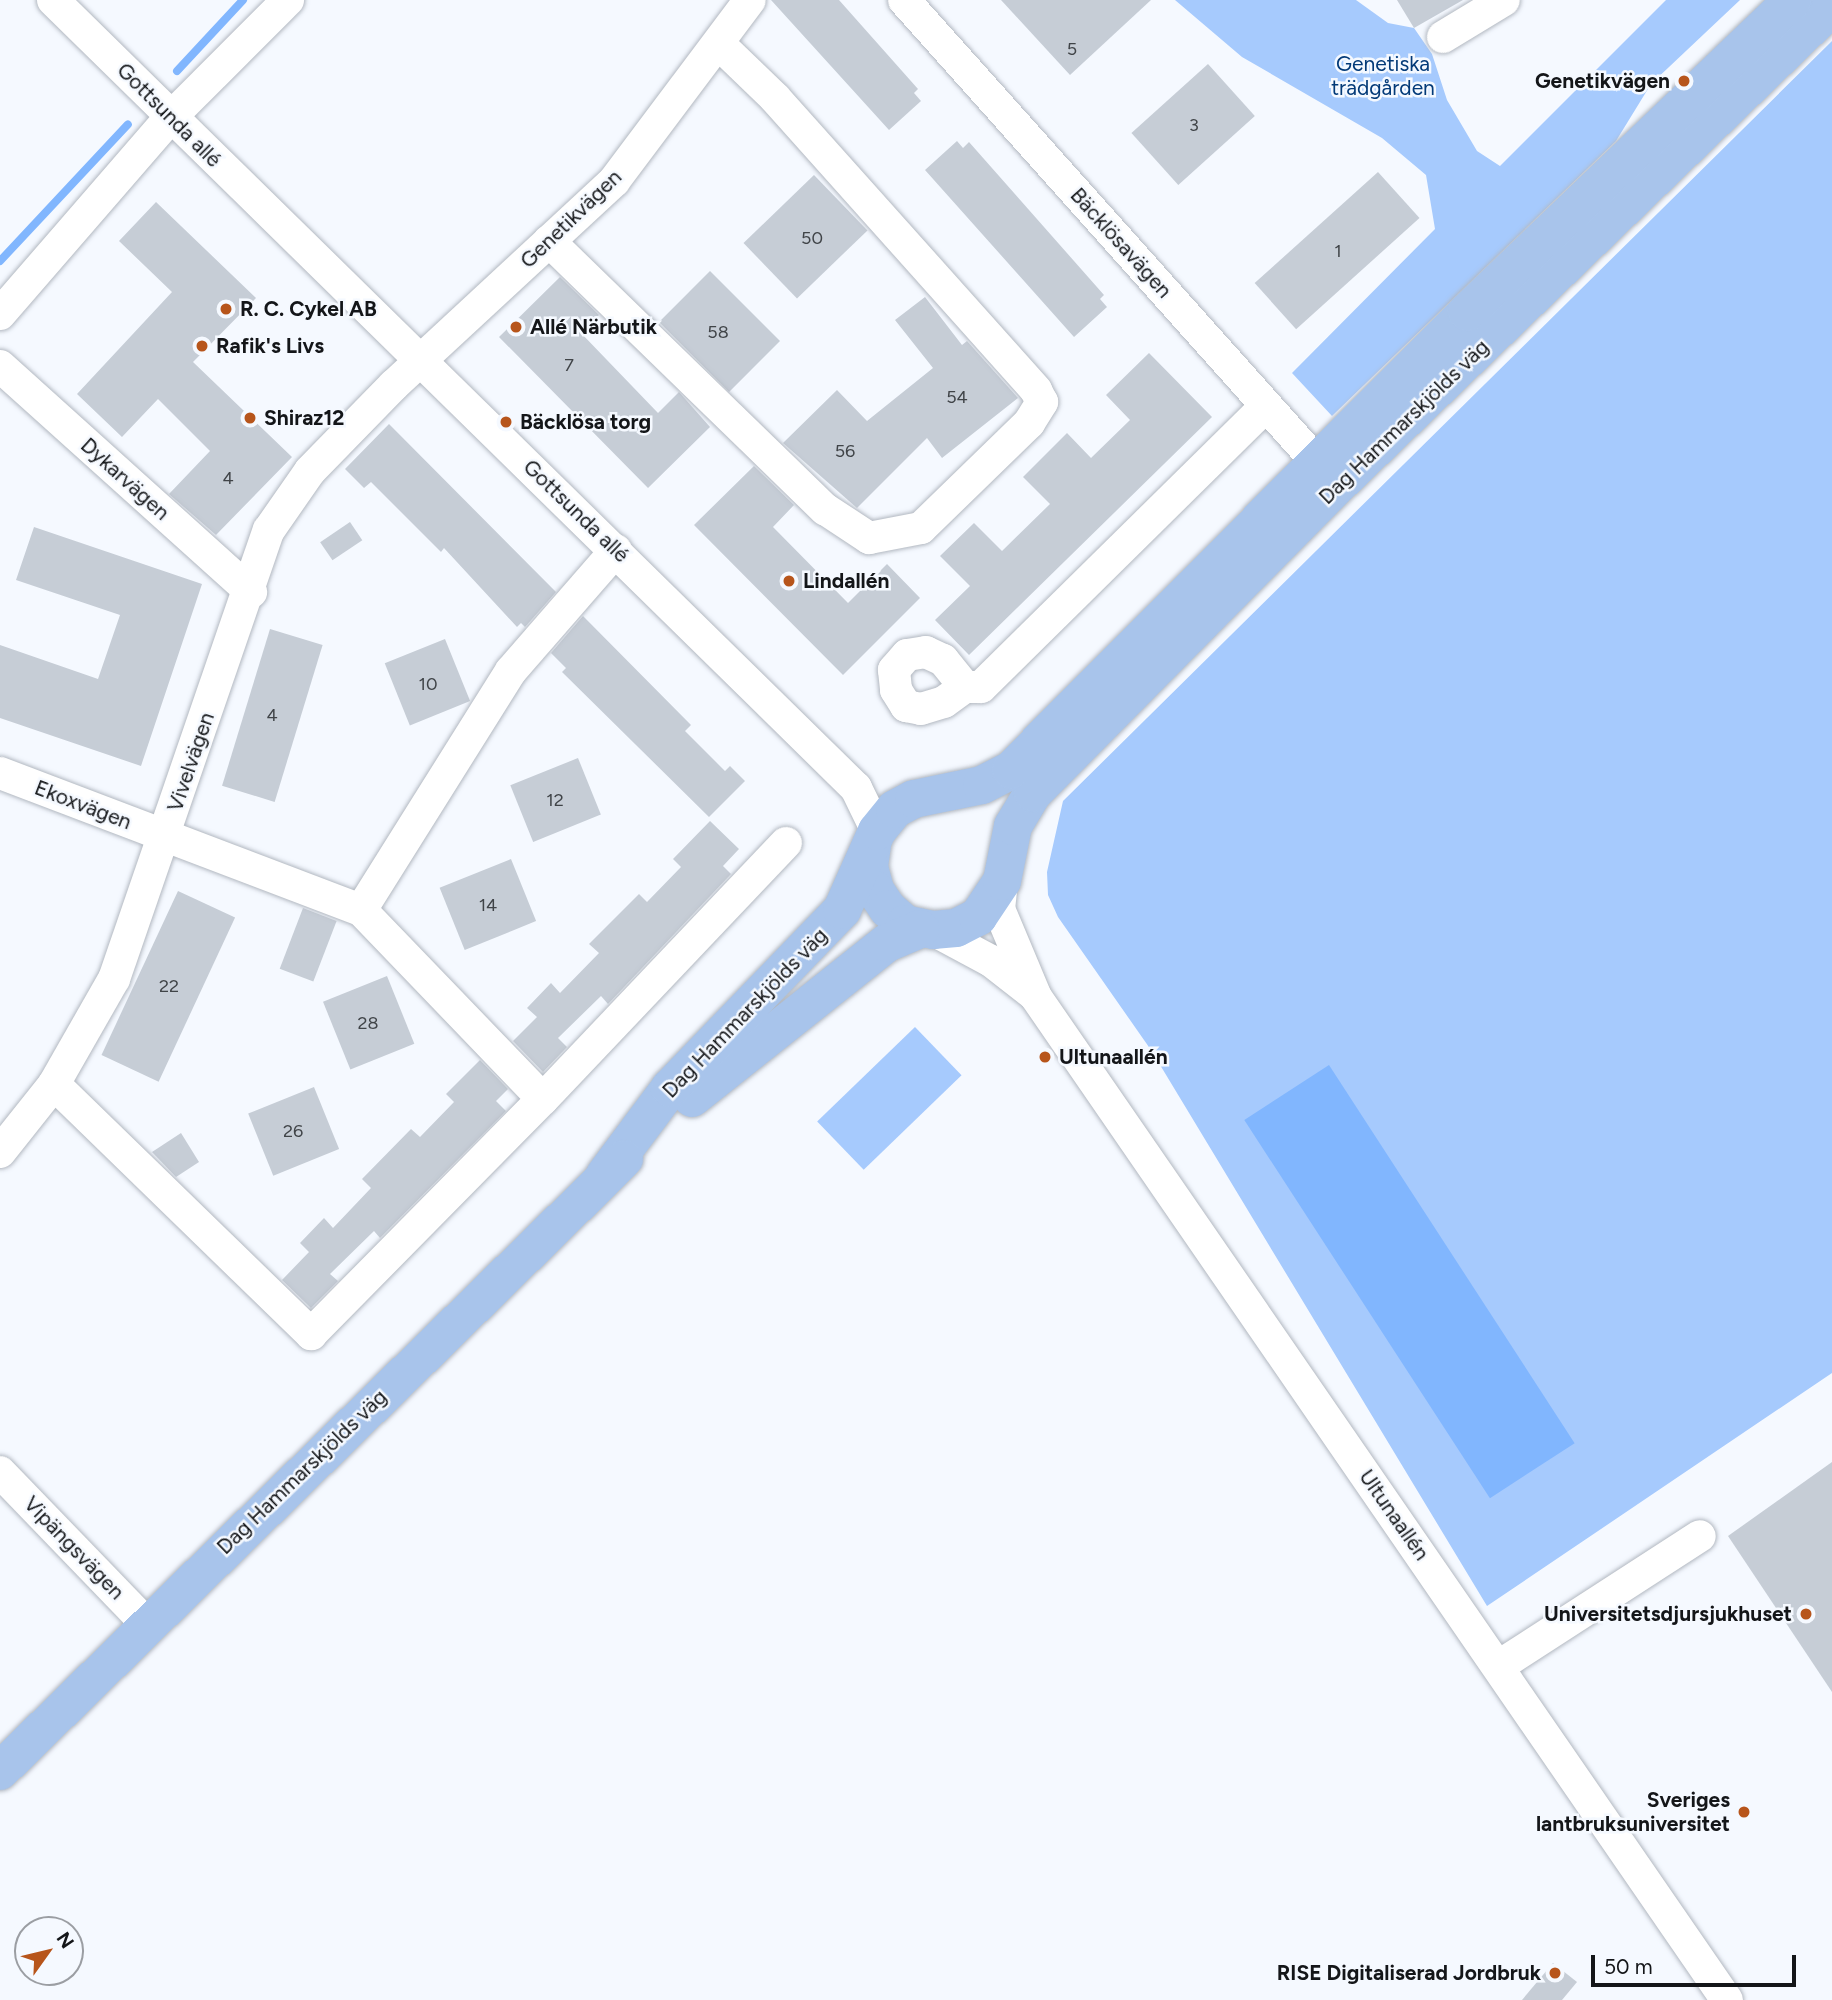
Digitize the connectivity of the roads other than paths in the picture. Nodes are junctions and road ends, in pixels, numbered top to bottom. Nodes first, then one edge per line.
1 (53, 0) edge
2 (288, 0) edge
3 (750, 0) edge
4 (904, 0) edge
5 (1504, 0) edge
6 (1792, 0) edge
7 (1832, 7) edge
8 (81, 11) edge
9 (1443, 37) dead end
10 (719, 44) junction
11 (170, 118) junction
12 (549, 241) junction
13 (0, 314) edge
14 (423, 361) junction
15 (0, 366) edge
16 (394, 385) joint
17 (1266, 406) junction
18 (1328, 474) junction
19 (616, 550) junction
20 (251, 592) junction
21 (965, 687) dead end
22 (0, 772) edge
23 (856, 788) junction
24 (926, 797) junction
25 (165, 837) junction
26 (875, 837) junction
27 (786, 843) dead end
28 (1003, 870) junction
29 (361, 911) junction
30 (927, 930) junction
31 (1036, 997) junction
32 (54, 1084) junction
33 (543, 1099) junction
34 (0, 1152) edge
35 (605, 1175) junction
36 (0, 1472) edge
37 (1700, 1536) dead end
38 (147, 1624) junction
39 (1499, 1665) junction
40 (0, 1771) edge
41 (1727, 2000) edge

1 - 8 street, Gottsunda allé
2 - 11 street
3 - 10 street, Genetikvägen
4 - 17 street, Bäcklösavägen
5 - 9 street
6 - 18 main road, Dag Hammarskjölds väg
7 - 18 main road, Dag Hammarskjölds väg
8 - 11 street, Gottsunda allé
10 - 12 street, Genetikvägen
10 - 12 street
11 - 13 street
11 - 14 street, Gottsunda allé
12 - 14 street, Genetikvägen
14 - 16 street, Genetikvägen
14 - 19 street, Gottsunda allé
15 - 20 street, Dykarvägen
16 - 20 street, Vivelvägen
17 - 18 street, Bäcklösavägen
17 - 21 street
18 - 24 main road, Dag Hammarskjölds väg
18 - 28 main road, Dag Hammarskjölds väg
19 - 23 street, Gottsunda allé
19 - 29 street
20 - 25 street, Vivelvägen
22 - 25 street, Ekoxvägen
23 - 24 street
23 - 26 street, Gottsunda allé
24 - 26 main road, Dag Hammarskjölds väg
24 - 28 main road
25 - 29 street, Ekoxvägen
25 - 32 street, Vivelvägen
26 - 30 main road
26 - 35 main road, Dag Hammarskjölds väg
27 - 33 street
28 - 30 main road, Dag Hammarskjölds väg
28 - 31 street, Ultunaallén
29 - 33 street
30 - 31 street, Ultunaallén
30 - 35 main road, Dag Hammarskjölds väg
31 - 39 street, Ultunaallén
32 - 33 street
32 - 34 street, Vivelvägen
35 - 38 main road, Dag Hammarskjölds väg
36 - 38 street, Vipängsvägen
37 - 39 street
38 - 40 main road, Dag Hammarskjölds väg
39 - 41 street, Ultunaallén

